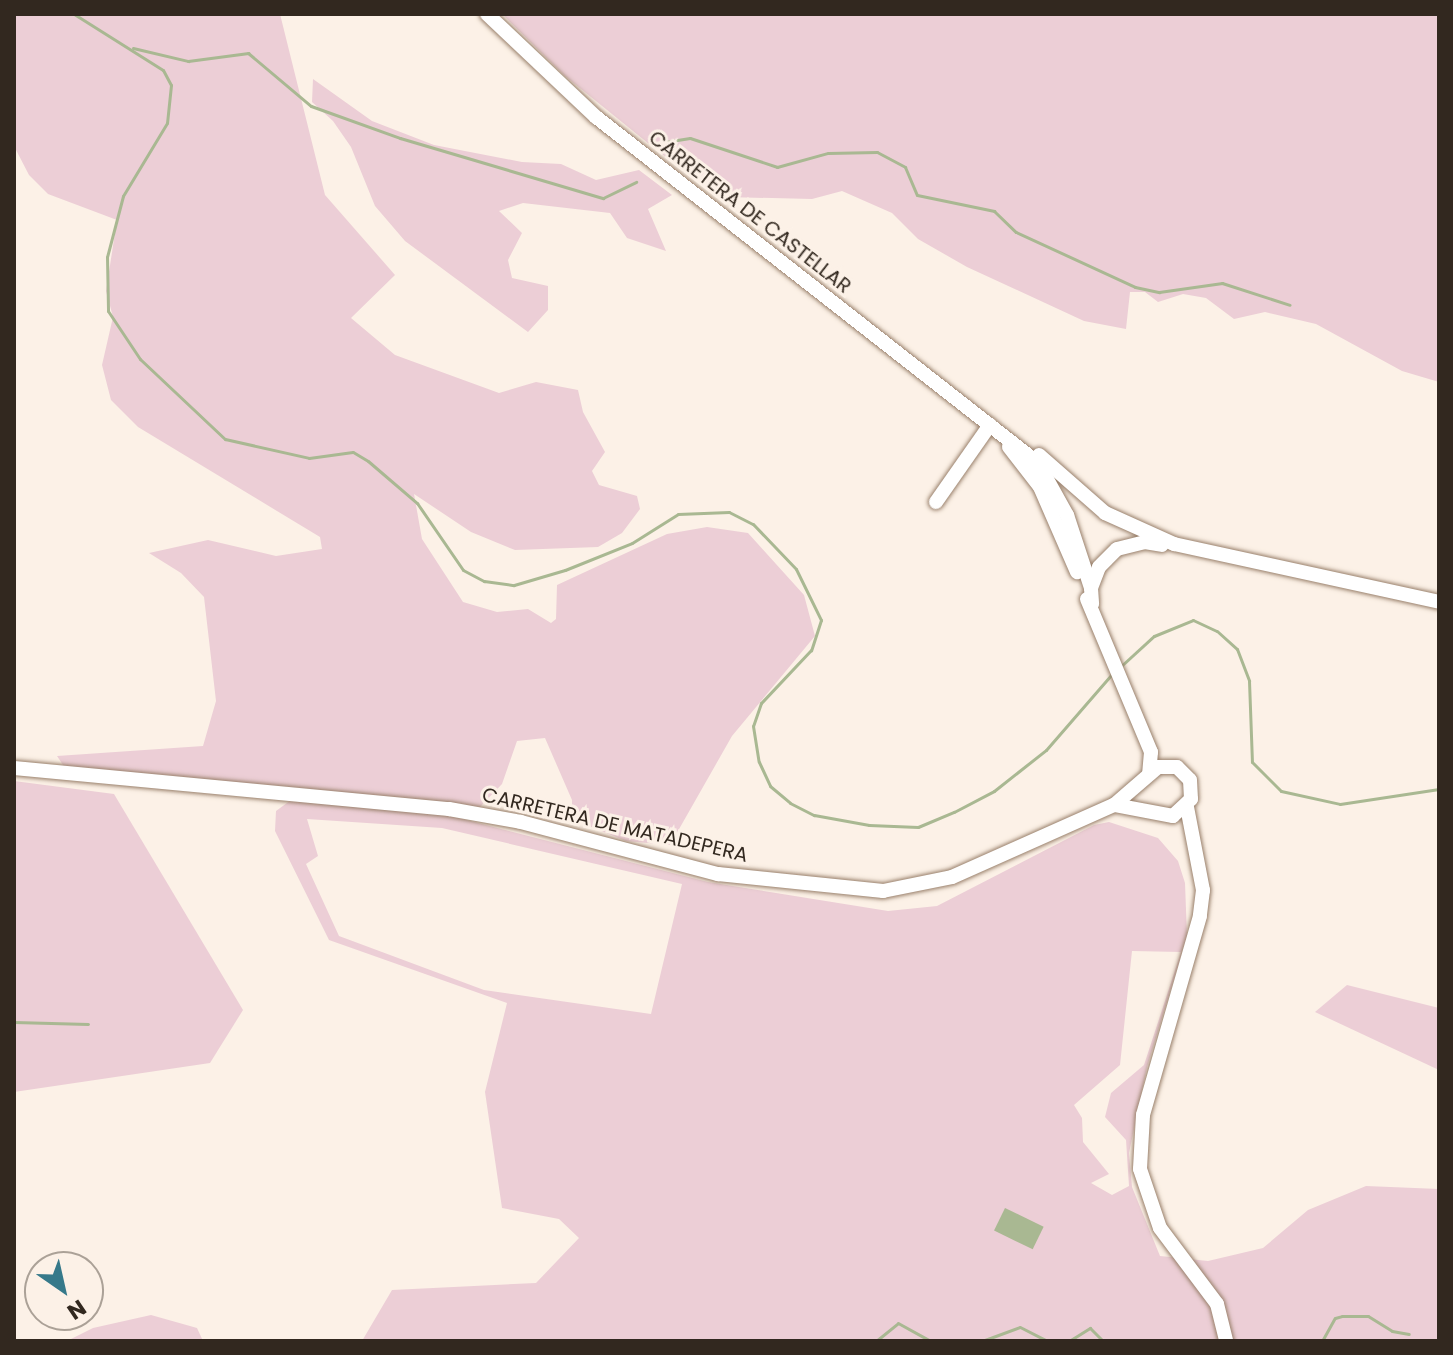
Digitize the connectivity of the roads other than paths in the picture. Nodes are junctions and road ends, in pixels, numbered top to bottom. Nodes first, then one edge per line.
1 (487, 14) edge
2 (993, 428) junction
3 (1019, 446) junction
4 (936, 502) dead end
5 (1062, 503) junction
6 (1093, 505) junction
7 (1174, 544) junction
8 (1072, 561) junction
9 (1091, 588) junction
10 (1439, 602) edge
11 (1092, 604) junction
12 (1148, 745) junction
13 (1174, 767) junction
14 (14, 768) edge
15 (1145, 779) junction
16 (1114, 805) junction
17 (1187, 807) junction
18 (1159, 815) junction
19 (1193, 847) junction
20 (1226, 1341) edge

1 - 2 street, CARRETERA DE CASTELLAR
2 - 3 street, CARRETERA DE CASTELLAR
2 - 4 street
2 - 8 street, CARRETERA DE CASTELLAR
3 - 5 street, CARRETERA DE CASTELLAR
3 - 6 street
5 - 6 street
5 - 8 street
5 - 9 street, CARRETERA DE CASTELLAR
6 - 7 street
7 - 9 street
7 - 10 street
8 - 11 street, CARRETERA DE CASTELLAR
9 - 11 street, CARRETERA DE CASTELLAR
11 - 12 street
12 - 13 street
12 - 15 street
13 - 15 street
13 - 17 street
14 - 16 street, CARRETERA DE MATADEPERA
15 - 16 street, CARRETERA DE MATADEPERA
15 - 18 street
16 - 18 street
17 - 18 street
17 - 19 street
18 - 19 street
19 - 20 street

